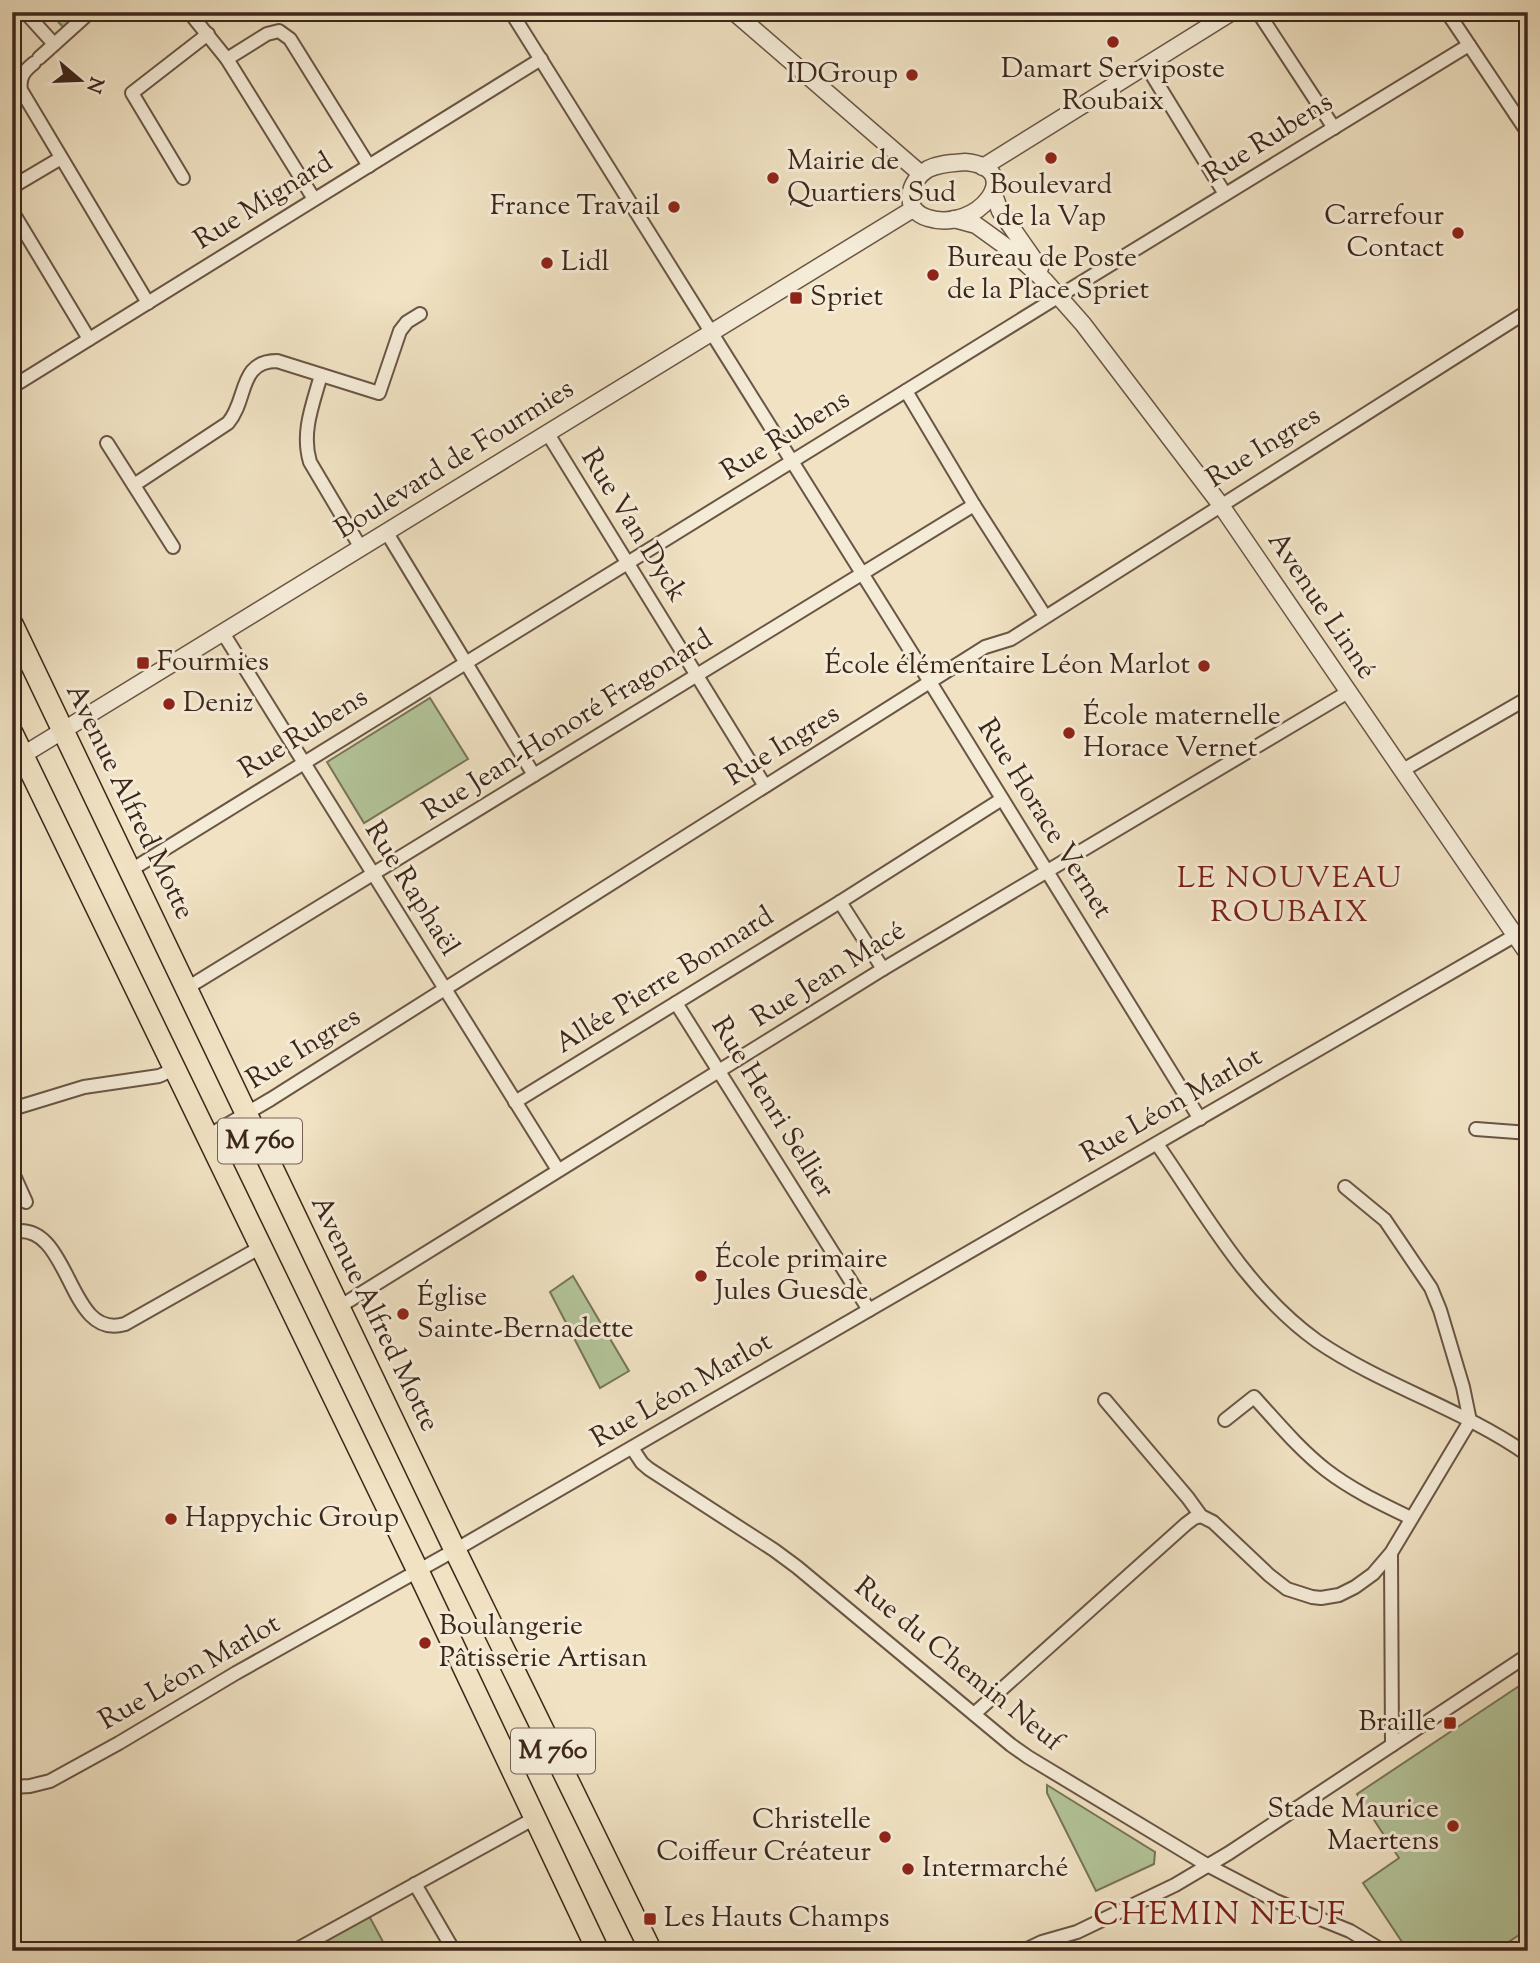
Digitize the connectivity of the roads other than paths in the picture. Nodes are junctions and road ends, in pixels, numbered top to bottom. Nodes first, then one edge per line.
1 (25, 12) edge
2 (90, 12) edge
3 (189, 12) edge
4 (511, 12) edge
5 (734, 12) edge
6 (1232, 12) edge
7 (1258, 12) edge
8 (1447, 12) edge
9 (208, 34) junction
10 (54, 44) junction
11 (1469, 45) junction
12 (227, 59) junction
13 (541, 59) junction
14 (1146, 65) junction
15 (1528, 108) edge
16 (1516, 115) junction
17 (1334, 128) junction
18 (1528, 133) edge
19 (61, 158) junction
20 (369, 166) junction
21 (983, 167) junction
22 (921, 174) junction
23 (183, 178) dead end
24 (12, 187) edge
25 (993, 192) junction
26 (1225, 194) junction
27 (314, 199) junction
28 (913, 209) junction
29 (12, 211) edge
30 (954, 219) junction
31 (1059, 296) junction
32 (148, 303) junction
33 (1528, 311) edge
34 (420, 314) dead end
35 (710, 333) junction
36 (89, 339) junction
37 (321, 375) junction
38 (12, 387) edge
39 (906, 391) junction
40 (548, 434) junction
41 (107, 443) dead end
42 (792, 461) junction
43 (134, 485) junction
44 (1220, 504) junction
45 (974, 505) junction
46 (387, 533) junction
47 (173, 547) dead end
48 (361, 548) junction
49 (628, 563) junction
50 (862, 575) junction
51 (1045, 616) junction
52 (12, 624) edge
53 (223, 633) junction
54 (466, 663) junction
55 (697, 675) junction
56 (930, 682) junction
57 (1348, 692) junction
58 (1528, 698) edge
59 (65, 731) junction
60 (12, 733) edge
61 (23, 755) junction
62 (304, 763) junction
63 (1403, 770) junction
64 (534, 775) junction
65 (765, 786) junction
66 (1002, 799) junction
67 (131, 870) junction
68 (1047, 872) junction
69 (373, 874) junction
70 (840, 902) junction
71 (1521, 931) edge
72 (1528, 954) edge
73 (883, 969) junction
74 (187, 988) junction
75 (445, 989) junction
76 (676, 1003) junction
77 (175, 1069) junction
78 (720, 1071) junction
79 (515, 1102) junction
80 (12, 1109) edge
81 (247, 1114) junction
82 (1200, 1119) junction
83 (1476, 1129) dead end
84 (1528, 1133) edge
85 (208, 1136) junction
86 (1157, 1144) junction
87 (558, 1170) junction
88 (12, 1171) edge
89 (1345, 1187) dead end
90 (26, 1202) dead end
91 (12, 1231) edge
92 (261, 1247) junction
93 (339, 1307) junction
94 (870, 1310) junction
95 (1105, 1400) dead end
96 (1226, 1420) dead end
97 (1470, 1421) junction
98 (632, 1448) junction
99 (1528, 1455) edge
100 (1201, 1516) junction
101 (1411, 1518) junction
102 (455, 1550) junction
103 (1391, 1553) junction
104 (418, 1571) junction
105 (1528, 1655) edge
106 (974, 1714) junction
107 (1392, 1745) junction
108 (12, 1787) edge
109 (535, 1818) junction
110 (1207, 1866) junction
111 (415, 1884) junction
112 (294, 1951) edge
113 (454, 1951) edge
114 (598, 1951) edge
115 (651, 1951) edge
116 (1023, 1951) edge
117 (1382, 1951) edge

1 - 10 street
2 - 10 street
3 - 9 street
4 - 13 street, Rue Horace Vernet
5 - 22 street
6 - 14 street
7 - 17 street
8 - 11 street
9 - 12 street
9 - 23 street
10 - 19 street
11 - 16 street
11 - 17 street, Rue Rubens
12 - 20 street
12 - 27 street
13 - 20 street, Rue Mignard
13 - 35 street, Rue Horace Vernet
14 - 21 street
14 - 26 street
15 - 16 street
16 - 18 street
17 - 26 street, Rue Rubens
19 - 24 street
19 - 32 street
20 - 27 street, Rue Mignard
21 - 22 street
21 - 25 street
22 - 28 street
25 - 30 street
25 - 31 street, Avenue Linné
26 - 31 street, Rue Rubens
27 - 32 street, Rue Mignard
28 - 30 street
28 - 35 street, Boulevard de Fourmies
29 - 36 street
30 - 31 street, Avenue Linné
31 - 39 street, Rue Rubens
31 - 44 street, Avenue Linné
32 - 36 street, Rue Mignard
33 - 44 street, Rue Ingres
34 - 37 street
35 - 40 street, Boulevard de Fourmies
35 - 42 street, Rue Horace Vernet
36 - 38 street, Rue Mignard
37 - 43 street
37 - 48 street
39 - 42 street, Rue Rubens
39 - 45 street
40 - 46 street, Boulevard de Fourmies
40 - 49 street, Rue Van Dyck
41 - 43 street
42 - 49 street, Rue Rubens
42 - 50 street, Rue Horace Vernet
43 - 47 street
44 - 51 street, Rue Ingres
44 - 57 street, Avenue Linné
45 - 50 street, Rue Jean-Honoré Fragonard
45 - 51 street
46 - 48 street, Boulevard de Fourmies
46 - 54 street
48 - 53 street, Boulevard de Fourmies
49 - 54 street, Rue Rubens
49 - 55 street, Rue Van Dyck
50 - 55 street, Rue Jean-Honoré Fragonard
50 - 56 street, Rue Horace Vernet
51 - 56 street, Rue Ingres
52 - 59 main road, Avenue Alfred Motte / M 760
53 - 59 street, Boulevard de Fourmies
53 - 62 street, Rue Raphaël
54 - 62 street, Rue Rubens
54 - 64 street
55 - 64 street, Rue Jean-Honoré Fragonard
55 - 65 street, Rue Van Dyck
56 - 65 street, Rue Ingres
56 - 66 street, Rue Horace Vernet
57 - 63 street, Avenue Linné
57 - 68 street, Rue Jean Macé
58 - 63 street
59 - 61 street, Boulevard de Fourmies
59 - 67 main road, Avenue Alfred Motte / M 760
60 - 61 main road, M 760
61 - 77 main road, M 760
62 - 67 street, Rue Rubens
62 - 69 street, Rue Raphaël
63 - 71 street, Avenue Linné
64 - 69 street, Rue Jean-Honoré Fragonard
65 - 75 street, Rue Ingres
66 - 68 street, Rue Horace Vernet
66 - 70 street, Allée Pierre Bonnard
67 - 74 main road, Avenue Alfred Motte / M 760
68 - 73 street, Rue Jean Macé
68 - 82 street, Rue Horace Vernet
69 - 74 street, Rue Jean-Honoré Fragonard
69 - 75 street, Rue Raphaël
70 - 73 street
70 - 76 street, Allée Pierre Bonnard
71 - 72 street, Avenue Linné
71 - 82 street, Rue Léon Marlot
73 - 78 street, Rue Jean Macé
74 - 81 main road, Avenue Alfred Motte / M 760
75 - 79 street, Rue Raphaël
75 - 81 street, Rue Ingres
76 - 78 street, Rue Henri Sellier
76 - 79 street, Allée Pierre Bonnard
77 - 80 street
77 - 85 main road, M 760
78 - 87 street, Rue Jean Macé
78 - 94 street, Rue Henri Sellier
79 - 87 street, Rue Raphaël
81 - 85 street, Rue Ingres
81 - 93 main road, Avenue Alfred Motte / M 760
82 - 86 street, Rue Léon Marlot
83 - 84 street
85 - 92 main road, M 760
86 - 94 street, Rue Léon Marlot
86 - 97 street
87 - 93 street, Rue Jean Macé
88 - 90 street
89 - 97 street
91 - 92 street
92 - 104 main road, M 760
93 - 102 main road, Avenue Alfred Motte / M 760
94 - 98 street, Rue Léon Marlot
95 - 100 street
96 - 101 street
97 - 99 street
97 - 101 street
98 - 102 street, Rue Léon Marlot
98 - 106 street, Rue du Chemin Neuf
100 - 103 street
100 - 106 street
101 - 103 street
102 - 104 street, Rue Léon Marlot
102 - 115 main road, Avenue Alfred Motte / M 760
103 - 107 street
104 - 108 street, Rue Léon Marlot
104 - 109 main road, M 760
105 - 107 street
106 - 110 street, Rue du Chemin Neuf
107 - 110 street
109 - 111 street
109 - 114 main road, M 760
110 - 116 street
110 - 117 street, Rue du Chemin Neuf
111 - 112 street
111 - 113 street

